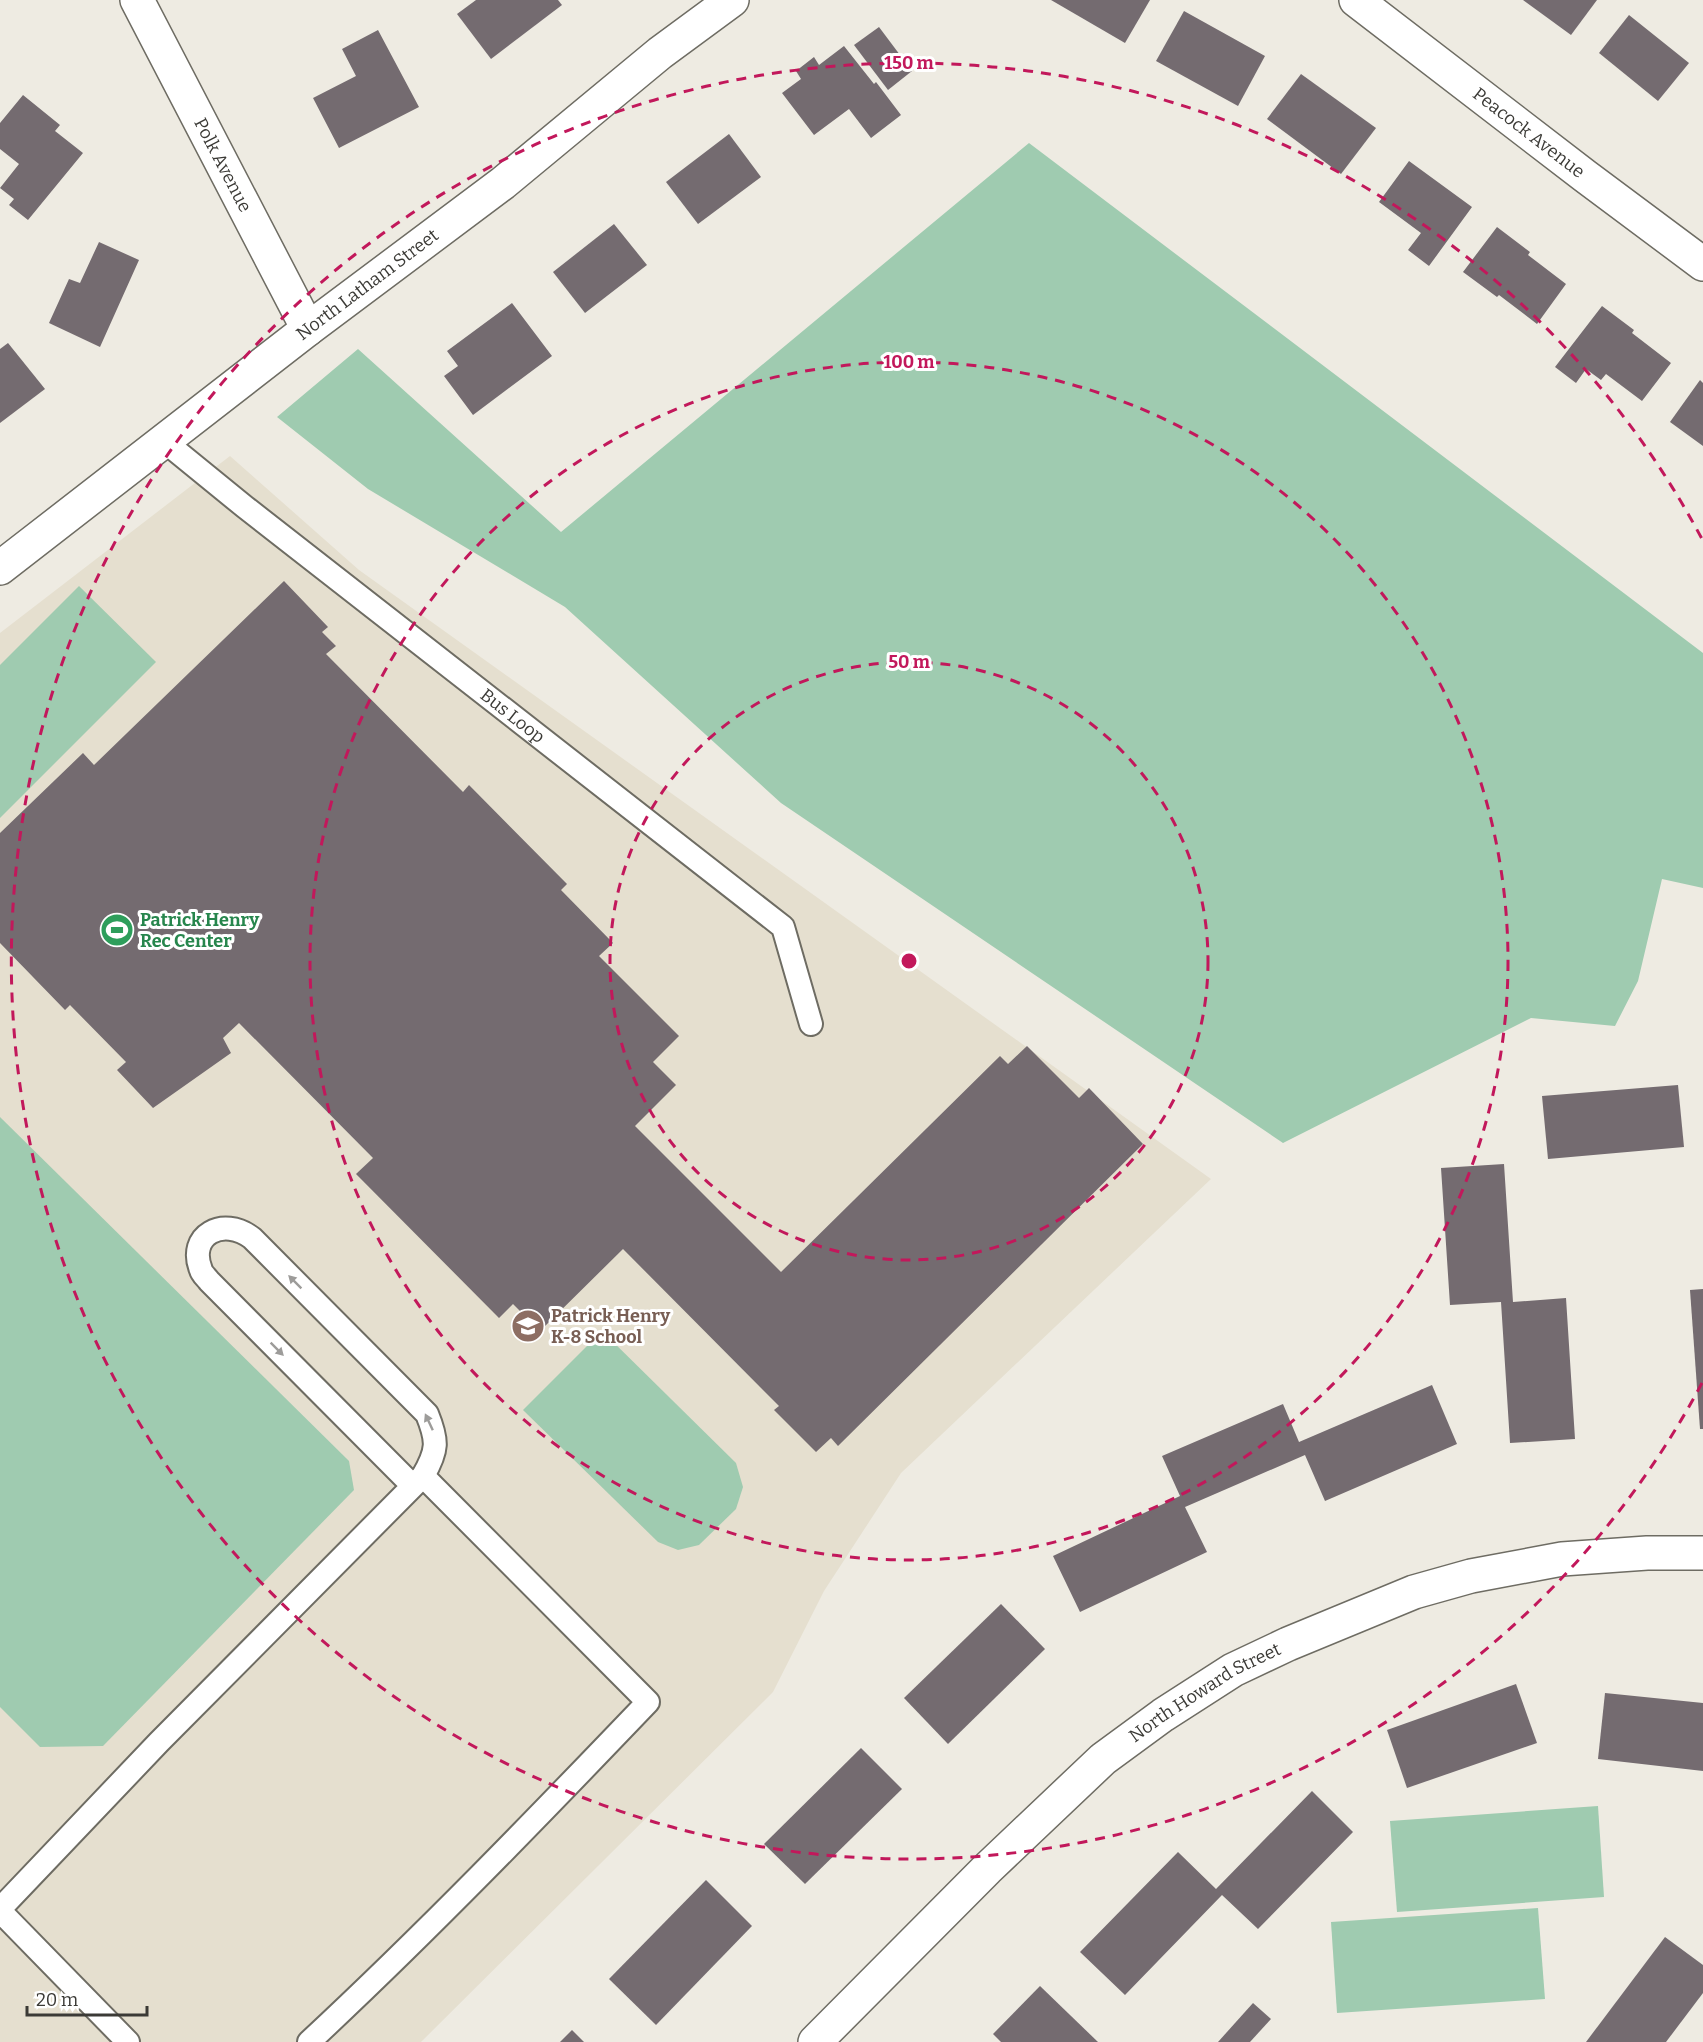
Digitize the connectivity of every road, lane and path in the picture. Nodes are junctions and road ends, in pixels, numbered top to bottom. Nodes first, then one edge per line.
1 (137, 0) edge
2 (732, 0) edge
3 (1356, 0) edge
4 (1703, 264) edge
5 (308, 330) junction
6 (164, 441) junction
7 (0, 568) edge
8 (811, 1024) dead end
9 (418, 1481) junction
10 (1703, 1553) edge
11 (0, 1910) edge
12 (128, 2042) edge
13 (309, 2042) edge
14 (815, 2042) edge

1 - 5 street, Polk Avenue
2 - 5 street, North Latham Street
3 - 4 street, Peacock Avenue
5 - 6 street, North Latham Street
6 - 7 street, North Latham Street
6 - 8 lane, Bus Loop
9 -> 9 lane
9 - 11 lane
9 - 13 lane
10 - 14 street, North Howard Street
11 - 12 lane

